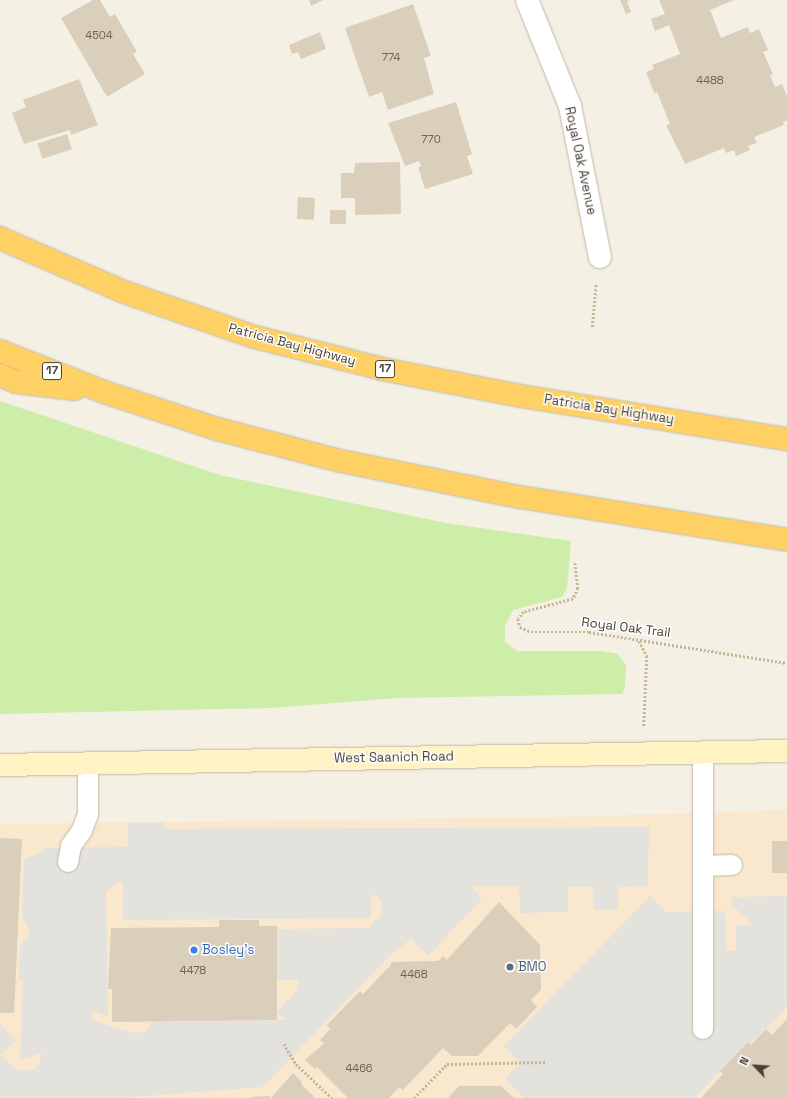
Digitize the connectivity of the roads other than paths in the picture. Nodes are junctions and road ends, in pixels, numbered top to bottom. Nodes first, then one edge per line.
1 (527, 0) edge
2 (0, 238) edge
3 (600, 257) road end
4 (0, 351) edge
5 (0, 375) edge
6 (104, 392) junction
7 (787, 439) edge
8 (787, 540) edge
9 (787, 751) edge
10 (703, 752) junction
11 (88, 764) junction
12 (0, 765) edge
13 (68, 862) dead end
14 (732, 865) dead end
15 (703, 866) junction
16 (703, 1029) dead end

1 - 3 street, Royal Oak Avenue
2 - 7 highway, Patricia Bay Highway / 17
4 - 6 highway, 17
5 - 6 highway
6 - 8 highway, 17
9 - 10 main road, West Saanich Road
10 - 11 main road, West Saanich Road
10 - 15 lane
11 - 12 main road, West Saanich Road
11 - 13 lane
14 - 15 lane
15 - 16 lane

